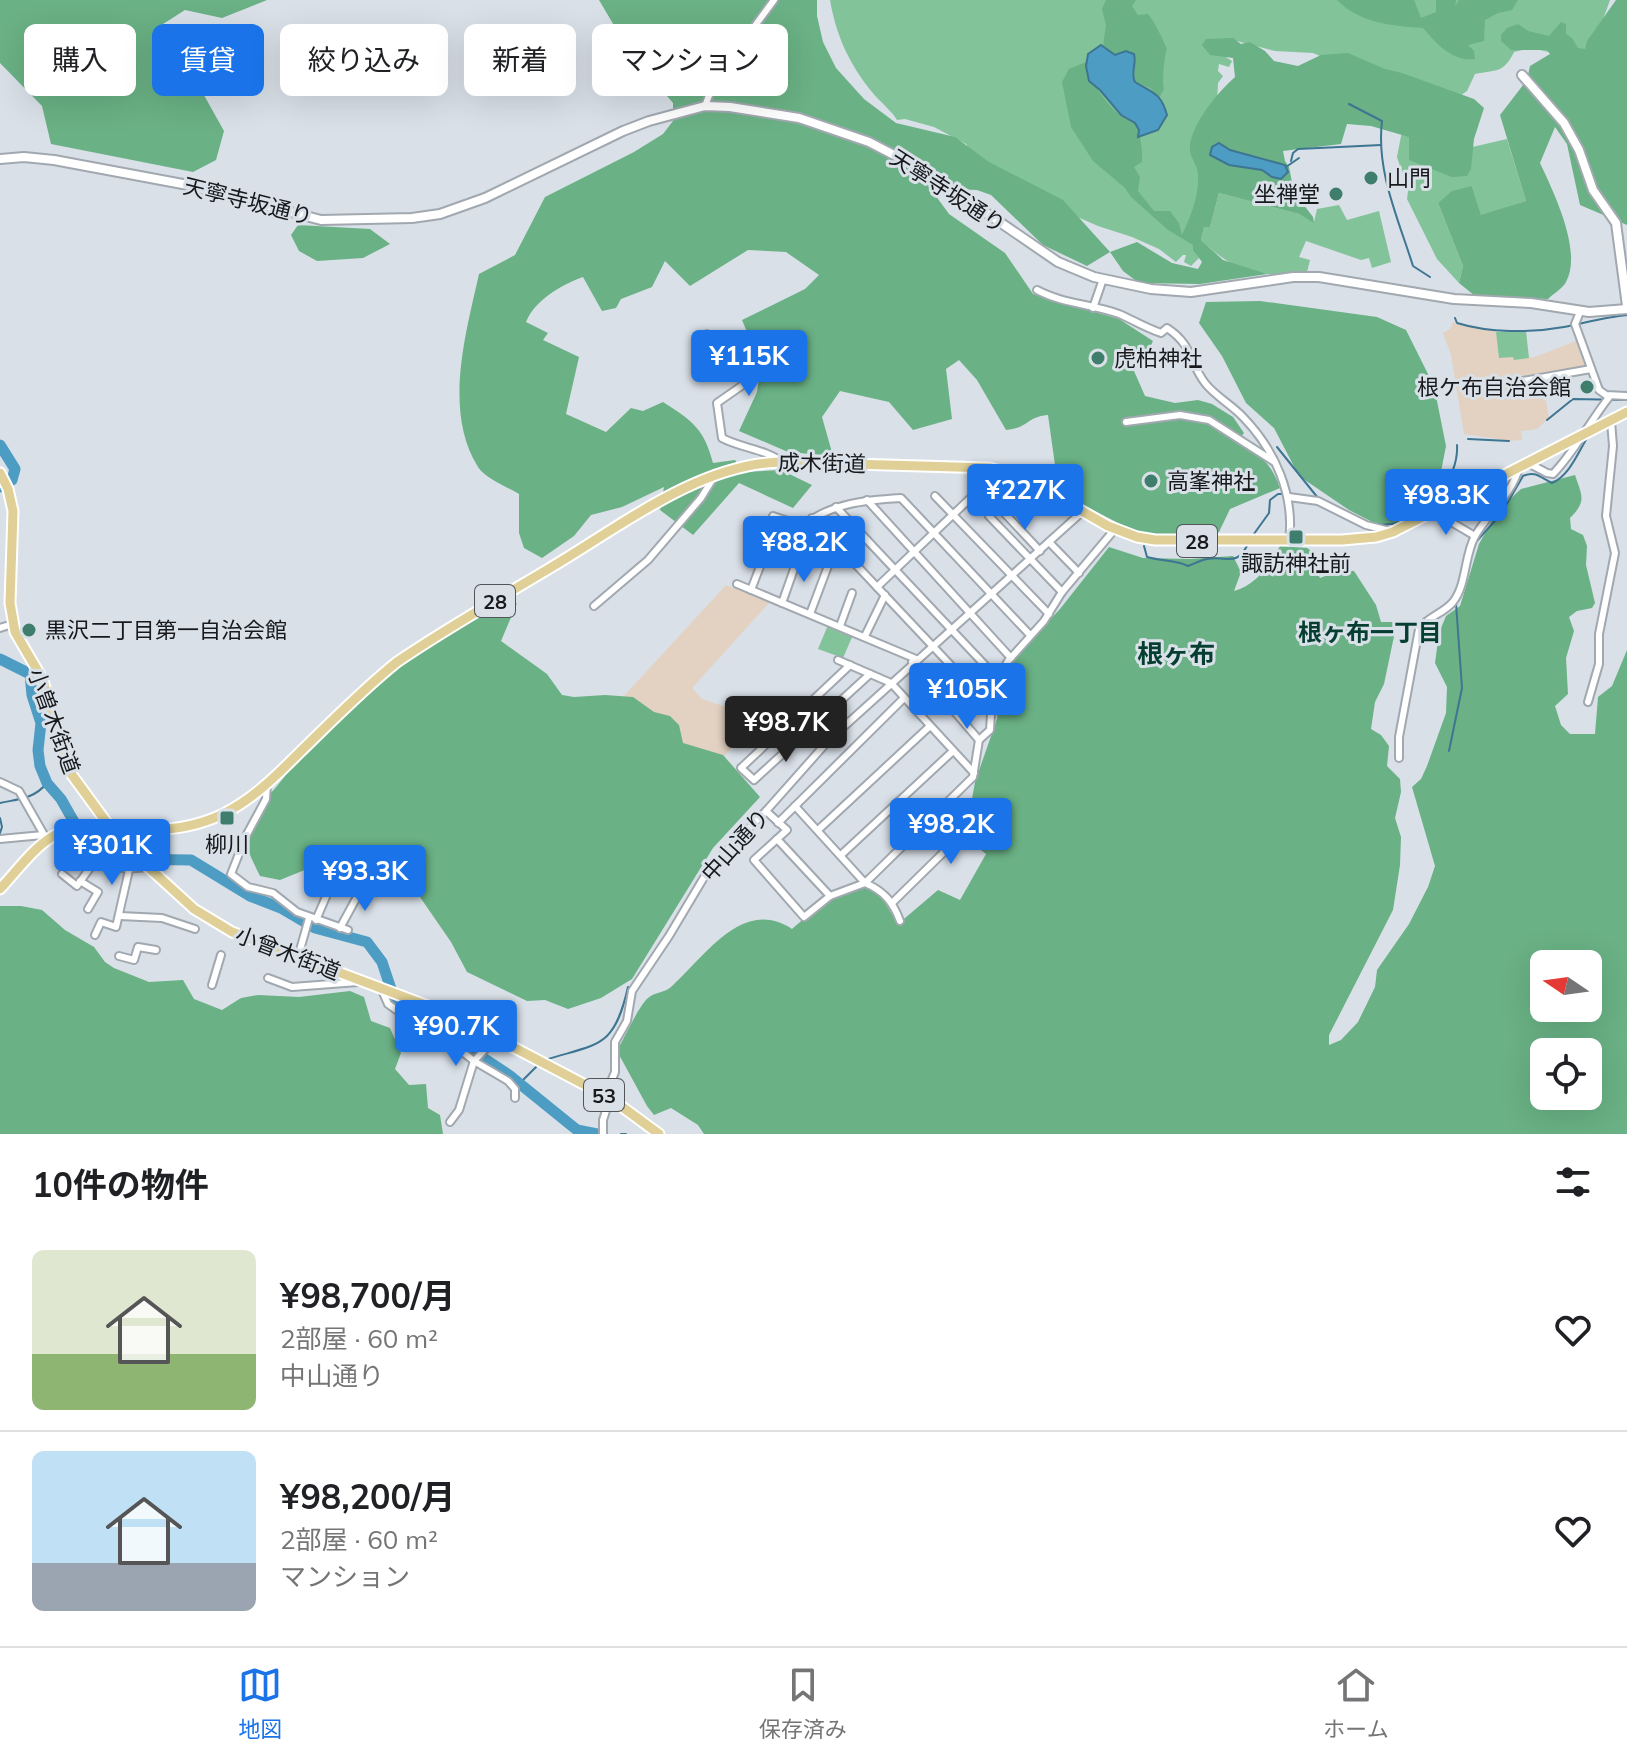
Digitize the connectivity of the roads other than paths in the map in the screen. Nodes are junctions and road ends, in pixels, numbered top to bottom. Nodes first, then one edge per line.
1 (774, 0) edge
2 (1522, 75) dead end
3 (705, 106) junction
4 (0, 159) edge
5 (1624, 260) edge
6 (1103, 279) junction
7 (1037, 290) dead end
8 (1093, 308) junction
9 (1627, 308) edge
10 (1580, 312) junction
11 (707, 334) dead end
12 (1591, 369) junction
13 (1517, 382) dead end
14 (1627, 396) edge
15 (1608, 398) junction
16 (1627, 412) edge
17 (1611, 421) junction
18 (1126, 422) dead end
19 (1588, 432) junction
20 (782, 462) junction
21 (1276, 463) junction
22 (1523, 465) junction
23 (716, 474) junction
24 (1, 476) edge
25 (935, 496) dead end
26 (1289, 497) junction
27 (867, 500) junction
28 (998, 506) junction
29 (836, 507) junction
30 (1082, 512) junction
31 (1434, 512) junction
32 (953, 515) junction
33 (773, 516) dead end
34 (812, 518) junction
35 (1115, 529) junction
36 (1393, 532) junction
37 (934, 533) junction
38 (1475, 536) junction
39 (1289, 541) junction
40 (1049, 542) junction
41 (769, 543) dead end
42 (1040, 551) junction
43 (914, 552) junction
44 (799, 555) dead end
45 (1030, 559) junction
46 (828, 566) dead end
47 (895, 570) junction
48 (1079, 573) junction
49 (1012, 576) junction
50 (737, 584) dead end
51 (877, 587) junction
52 (751, 590) junction
53 (1062, 592) junction
54 (852, 593) dead end
55 (885, 595) junction
56 (991, 595) junction
57 (782, 603) junction
58 (594, 606) dead end
59 (969, 613) junction
60 (810, 614) junction
61 (1049, 614) junction
62 (13, 624) junction
63 (840, 626) junction
64 (0, 628) edge
65 (951, 629) junction
66 (1030, 635) junction
67 (865, 636) junction
68 (932, 645) junction
69 (1011, 658) junction
70 (838, 660) dead end
71 (914, 661) junction
72 (850, 665) junction
73 (870, 674) junction
74 (998, 679) junction
75 (891, 683) junction
76 (904, 698) junction
77 (1588, 702) dead end
78 (990, 707) junction
79 (930, 726) junction
80 (979, 740) junction
81 (953, 751) junction
82 (1399, 758) dead end
83 (974, 773) junction
84 (0, 782) edge
85 (267, 784) junction
86 (795, 806) junction
87 (766, 811) junction
88 (107, 823) junction
89 (778, 823) junction
90 (925, 825) junction
91 (139, 828) junction
92 (818, 830) junction
93 (45, 838) junction
94 (0, 839) edge
95 (777, 839) junction
96 (129, 846) junction
97 (841, 855) junction
98 (144, 863) junction
99 (129, 870) junction
100 (62, 874) dead end
101 (80, 881) junction
102 (865, 883) junction
103 (364, 884) dead end
104 (331, 885) dead end
105 (0, 889) edge
106 (830, 896) junction
107 (893, 902) junction
108 (88, 909) dead end
109 (120, 916) junction
110 (311, 919) junction
111 (900, 921) dead end
112 (195, 929) dead end
113 (95, 935) dead end
114 (156, 950) dead end
115 (221, 955) dead end
116 (119, 956) dead end
117 (298, 957) junction
118 (268, 978) dead end
119 (364, 981) junction
120 (212, 985) dead end
121 (384, 989) junction
122 (495, 1039) junction
123 (474, 1061) junction
124 (607, 1097) junction
125 (515, 1098) dead end
126 (450, 1122) dead end
127 (603, 1134) edge
128 (659, 1134) edge

1 - 3 street
2 - 5 street
3 - 4 street, 天寧寺坂通り
3 - 6 street, 天寧寺坂通り
5 - 9 street
6 - 8 street
6 - 10 street, 天寧寺坂通り
7 - 8 street
8 - 21 street
9 - 10 street, 天寧寺坂通り
10 - 12 street
11 - 20 street
12 - 13 street
12 - 15 street
14 - 15 street
15 - 19 street
16 - 17 main road, 成木街道 / 28
17 - 19 main road, 成木街道 / 28
17 - 77 street
18 - 21 street
19 - 22 main road, 成木街道 / 28
19 - 22 street
20 - 23 main road, 成木街道 / 28
20 - 30 main road, 成木街道 / 28
21 - 26 street
22 - 31 main road, 成木街道 / 28
22 - 38 street
23 - 58 street
23 - 85 main road, 成木街道 / 28
24 - 62 main road, 小曽木街道
25 - 32 street
26 - 36 street
26 - 39 street
27 - 29 street
27 - 37 street
27 - 43 street
28 - 32 street
28 - 42 street
28 - 45 street
29 - 34 street
29 - 47 street
30 - 35 main road, 成木街道 / 28
30 - 40 street, 中山通り
31 - 36 main road, 成木街道 / 28
31 - 38 street
32 - 37 street
32 - 49 street
33 - 34 street
34 - 51 street
35 - 39 main road, 成木街道 / 28
35 - 48 street
36 - 39 main road, 成木街道 / 28
37 - 43 street
37 - 56 street
38 - 82 street
40 - 42 street, 中山通り
40 - 48 street
41 - 52 street
42 - 45 street, 中山通り
43 - 47 street
43 - 59 street
44 - 57 street
45 - 49 street, 中山通り
45 - 53 street
46 - 60 street
47 - 51 street
47 - 65 street
48 - 53 street
49 - 56 street, 中山通り
49 - 61 street
50 - 52 street
51 - 55 street
52 - 57 street
53 - 61 street
54 - 63 street
55 - 67 street
55 - 68 street
56 - 59 street, 中山通り
56 - 66 street
57 - 60 street
59 - 65 street, 中山通り
59 - 69 street
60 - 63 street
61 - 66 street
62 - 64 street
62 - 88 main road, 小曽木街道
63 - 67 street
65 - 68 street, 中山通り
65 - 74 street
66 - 69 street
67 - 71 street
68 - 71 street, 中山通り
68 - 78 street
69 - 74 street
70 - 72 street
71 - 75 street, 中山通り
71 - 80 street
72 - 73 street
72 - 73 street
73 - 75 street
74 - 78 street
75 - 76 street
75 - 87 street, 中山通り
76 - 79 street
76 - 86 street
78 - 80 street
79 - 81 street
79 - 92 street
80 - 83 street
81 - 83 street
81 - 97 street
83 - 90 street
84 - 93 street
85 - 91 main road, 成木街道 / 28
85 - 110 street
86 - 89 street
86 - 92 street
87 - 89 street
87 - 124 street, 中山通り
88 - 91 main road, 成木街道 / 28
88 - 93 main road, 成木街道
88 - 96 main road, 小曾木街道 / 53
89 - 95 street
90 - 102 street
90 - 107 street
91 - 96 main road
92 - 97 street
93 - 94 street
93 - 105 main road
95 - 106 street
95 - 106 street
96 - 98 main road, 小曾木街道 / 53
97 - 102 street
98 - 99 street
98 - 117 main road, 小曾木街道 / 53
99 - 101 street
99 - 109 street
100 - 101 street
101 - 108 street
102 - 106 street
102 - 107 street
103 - 110 street
104 - 110 street
107 - 111 street
109 - 112 street
109 - 113 street
110 - 117 street
114 - 116 street
115 - 120 street
117 - 119 main road, 小曾木街道 / 53
118 - 119 street
119 - 121 main road, 小曾木街道 / 53
121 - 122 main road, 小曾木街道 / 53
121 - 123 street
122 - 123 street
122 - 124 main road, 小曾木街道 / 53
123 - 125 street
123 - 126 street
124 - 127 street, 中山通り
124 - 128 main road, 小曾木街道 / 53

